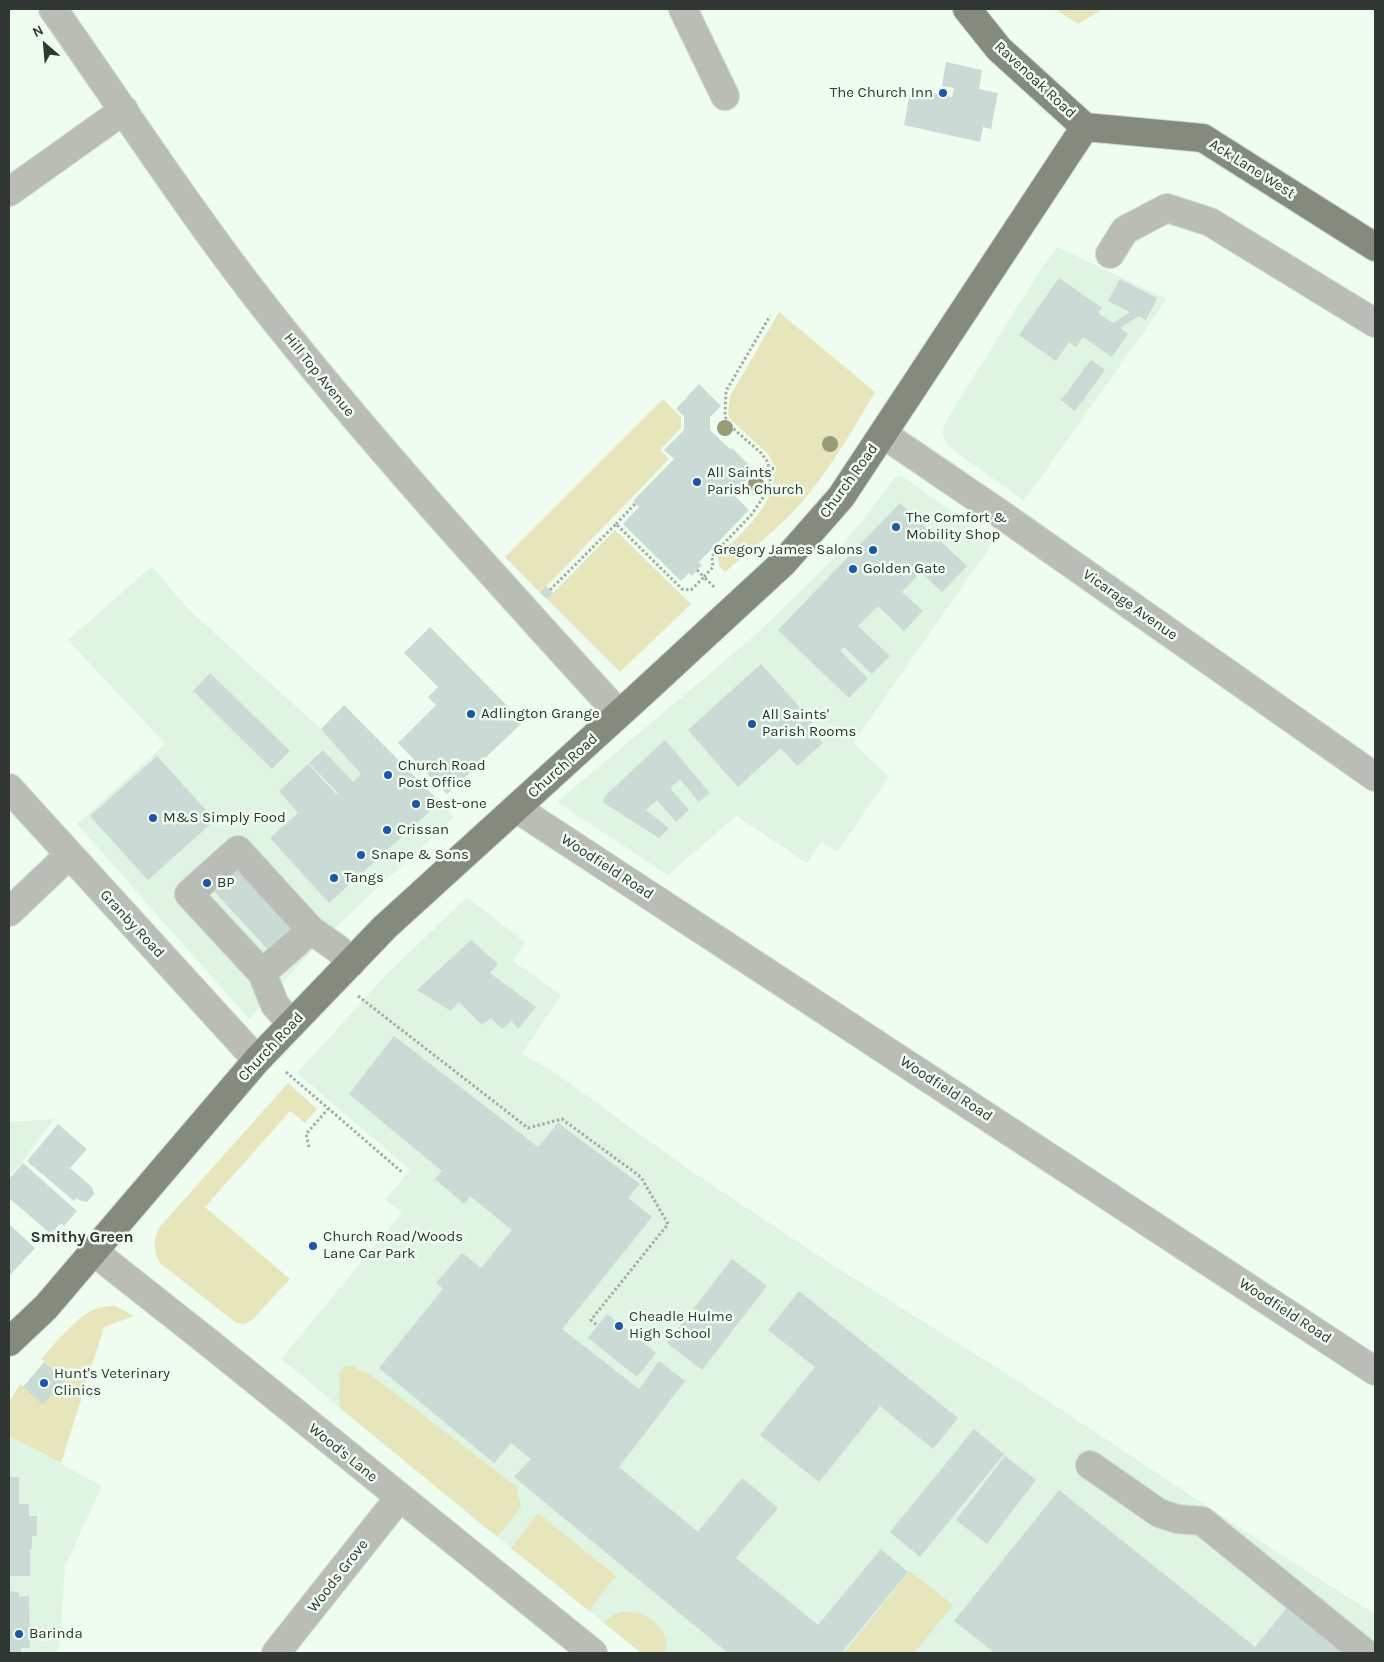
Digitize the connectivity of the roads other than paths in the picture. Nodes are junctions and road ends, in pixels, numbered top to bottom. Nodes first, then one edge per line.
1 (53, 9) edge
2 (683, 9) edge
3 (967, 9) edge
4 (724, 96) dead end
5 (124, 110) junction
6 (1085, 127) junction
7 (9, 192) edge
8 (1375, 247) edge
9 (1110, 254) dead end
10 (1375, 323) edge
11 (883, 434) junction
12 (619, 714) junction
13 (1375, 777) edge
14 (9, 788) edge
15 (516, 808) junction
16 (69, 855) junction
17 (9, 912) edge
18 (311, 930) junction
19 (344, 971) junction
20 (262, 973) junction
21 (292, 1024) junction
22 (261, 1056) junction
23 (94, 1252) junction
24 (9, 1342) edge
25 (1375, 1371) edge
26 (1090, 1465) dead end
27 (399, 1498) junction
28 (276, 1653) edge
29 (593, 1653) edge
30 (1365, 1653) edge

1 - 5 street, Hill Top Avenue
2 - 4 street
3 - 6 main road, Ravenoak Road
5 - 7 street
5 - 12 street, Hill Top Avenue
6 - 8 main road, Ack Lane West
6 - 11 main road, Church Road
9 - 10 street
11 - 12 main road, Church Road
11 - 13 street, Vicarage Avenue
12 - 15 main road, Church Road
14 - 16 street, Granby Road
15 - 19 main road, Church Road
15 - 25 street, Woodfield Road
16 - 17 street
16 - 22 street, Granby Road
18 - 19 street
18 - 20 street
18 - 20 street
19 - 21 main road, Church Road
20 - 21 street
21 - 22 main road, Church Road
22 - 23 main road, Church Road
23 - 24 main road, Church Road
23 - 27 street, Wood's Lane
26 - 30 street
27 - 28 street, Woods Grove
27 - 29 street, Wood's Lane

